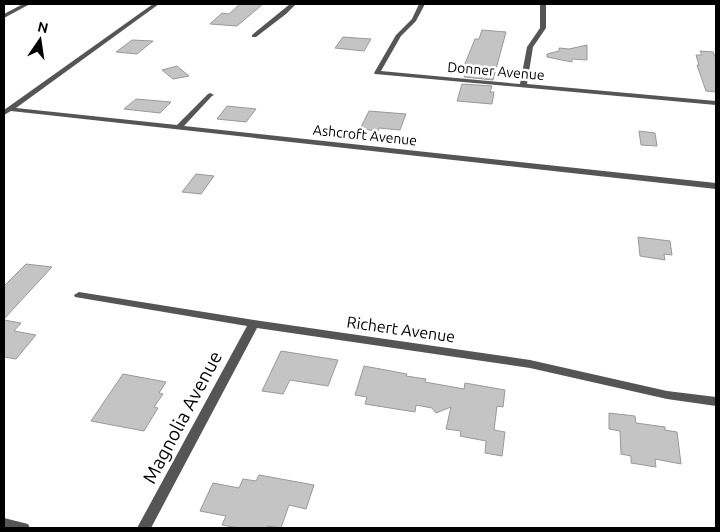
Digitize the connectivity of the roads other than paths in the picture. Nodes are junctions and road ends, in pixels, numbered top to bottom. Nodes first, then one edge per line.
1 (26, 4) edge
2 (156, 4) edge
3 (293, 4) edge
4 (422, 4) edge
5 (543, 4) edge
6 (4, 16) edge
7 (254, 36) dead end
8 (523, 86) junction
9 (210, 95) dead end
10 (716, 103) edge
11 (7, 111) edge
12 (179, 127) junction
13 (716, 186) edge
14 (79, 295) dead end
15 (254, 324) junction
16 (716, 402) edge
17 (4, 524) edge
18 (23, 528) edge
19 (144, 528) edge

1 - 6 street
2 - 11 street
3 - 7 street
4 - 8 street, Donner Avenue
5 - 8 street
8 - 10 street, Donner Avenue
9 - 12 street
11 - 12 street, Ashcroft Avenue
12 - 13 street, Ashcroft Avenue
14 - 15 street, Richert Avenue
15 - 16 street, Richert Avenue
15 - 19 street, Magnolia Avenue
17 - 18 street

